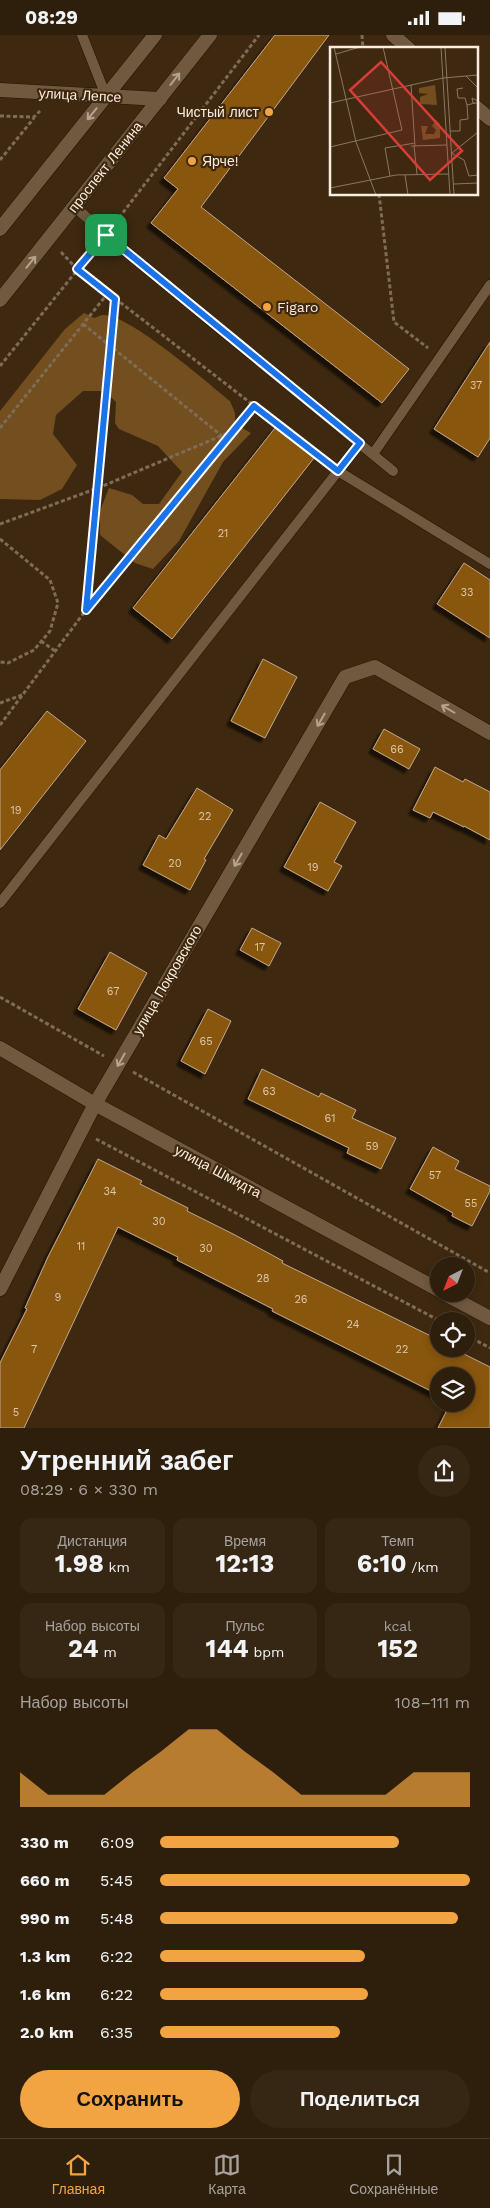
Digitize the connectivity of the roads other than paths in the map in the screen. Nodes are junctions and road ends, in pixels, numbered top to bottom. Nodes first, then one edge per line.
1 (82, 35) edge
2 (155, 35) edge
3 (210, 35) edge
4 (393, 35) edge
5 (407, 47) edge
6 (0, 90) edge
7 (106, 96) junction
8 (160, 99) junction
9 (478, 109) edge
10 (490, 119) edge
11 (74, 206) junction
12 (0, 229) edge
13 (490, 285) edge
14 (0, 300) edge
15 (360, 443) junction
16 (373, 454) junction
17 (338, 471) junction
18 (393, 471) dead end
19 (490, 564) edge
20 (490, 733) edge
21 (0, 903) edge
22 (0, 1048) edge
23 (95, 1104) junction
24 (430, 1285) edge
25 (0, 1289) edge
26 (462, 1303) edge
27 (490, 1318) edge

1 - 7 lane
2 - 7 main road
8 -> 3 main road, проспект Ленина
4 - 5 main road
6 - 7 main road, улица Лепсе
7 - 8 main road, улица Лепсе
7 -> 12 main road
8 - 11 main road, проспект Ленина
9 - 10 main road
14 -> 11 main road, проспект Ленина
11 - 15 lane
13 - 16 lane
15 - 16 lane
15 - 17 lane
16 - 18 lane
17 - 19 lane
17 - 21 lane
20 -> 23 main road, улица Покровского
22 - 23 main road, улица Шмидта
23 - 24 main road, улица Шмидта
23 - 25 main road, улица Покровского
26 - 27 main road

